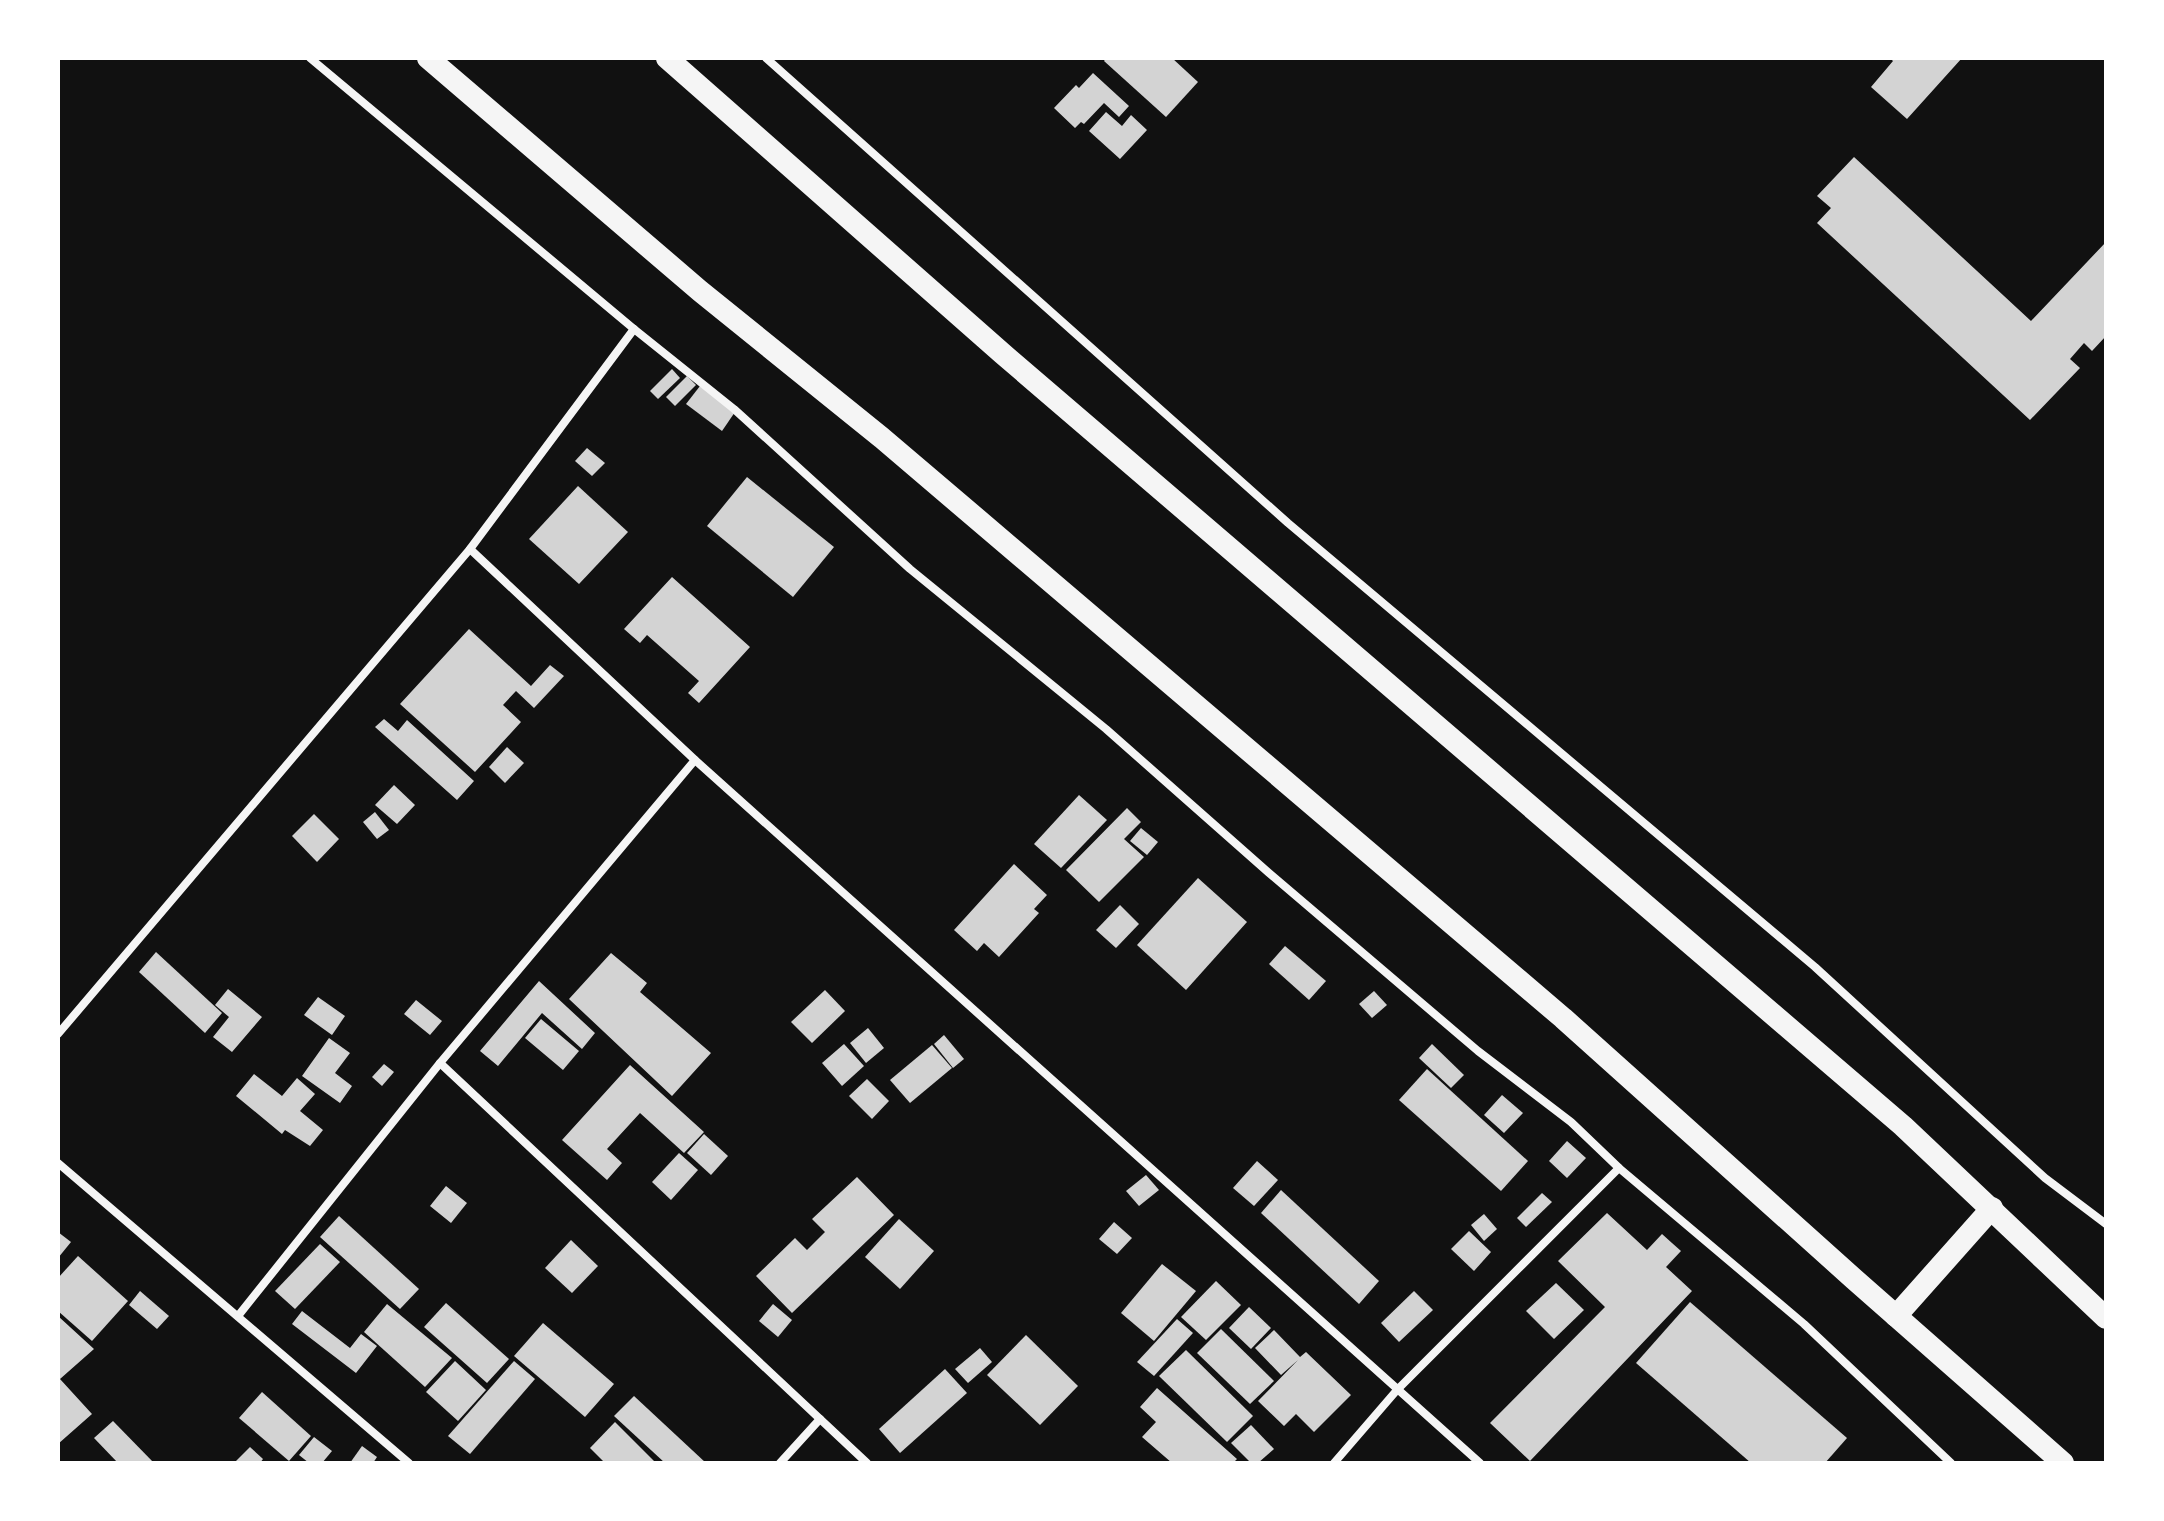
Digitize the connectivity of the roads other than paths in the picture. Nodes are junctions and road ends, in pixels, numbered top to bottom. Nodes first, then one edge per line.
1 (310, 58) edge
2 (428, 58) edge
3 (667, 58) edge
4 (766, 58) edge
5 (634, 329) junction
6 (470, 549) junction
7 (695, 760) junction
8 (58, 1034) edge
9 (440, 1063) junction
10 (58, 1163) edge
11 (1619, 1168) junction
12 (1992, 1208) junction
13 (2106, 1224) edge
14 (238, 1316) junction
15 (1896, 1316) junction
16 (2106, 1318) edge
17 (1397, 1390) junction
18 (820, 1419) junction
19 (409, 1463) edge
20 (780, 1463) edge
21 (867, 1463) edge
22 (1334, 1463) edge
23 (1480, 1463) edge
24 (1951, 1463) edge
25 (2063, 1463) edge

1 - 5 street
2 - 15 highway
3 - 12 highway
4 - 13 street
5 - 6 street
5 - 11 street
6 - 7 street
6 - 8 street
7 - 9 street
7 - 17 street
9 - 14 street
9 - 18 street
10 - 14 street
11 - 17 street
11 - 24 street
12 - 15 highway
12 - 16 highway
14 - 19 street
15 - 25 highway
17 - 22 street
17 - 23 street
18 - 20 street
18 - 21 street

